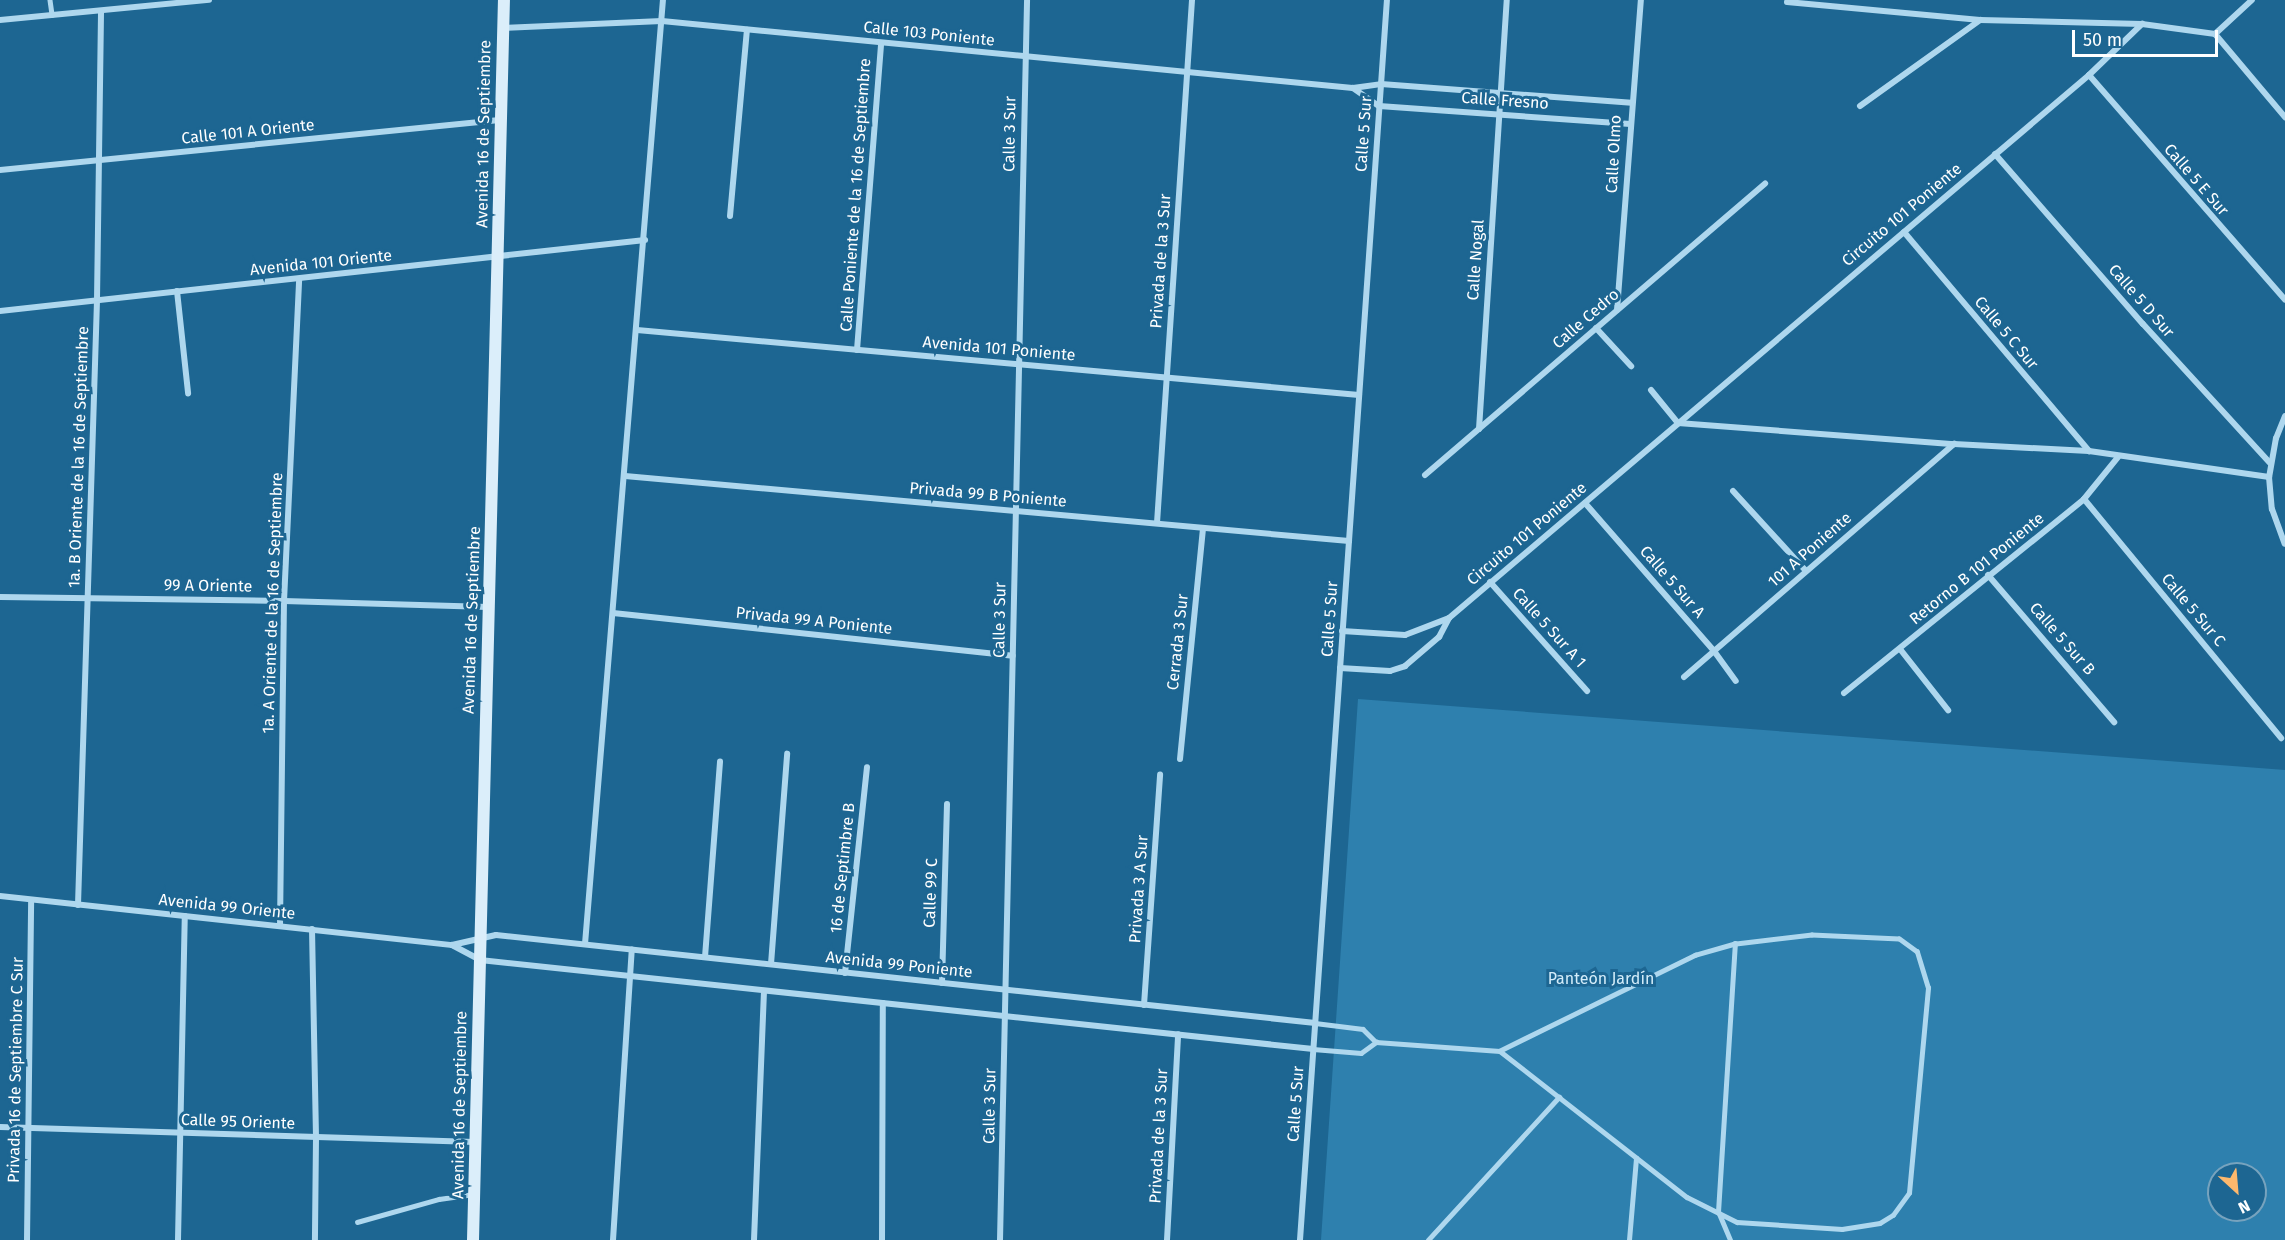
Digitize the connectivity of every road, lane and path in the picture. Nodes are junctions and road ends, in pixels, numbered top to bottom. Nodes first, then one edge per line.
1 (50, 0) edge
2 (209, 0) edge
3 (504, 0) edge
4 (663, 0) edge
5 (1027, 0) edge
6 (1192, 0) edge
7 (1387, 0) edge
8 (1507, 0) edge
9 (1641, 0) edge
10 (2252, 0) edge
11 (1787, 2) dead end
12 (101, 11) junction
13 (52, 15) junction
14 (0, 20) edge
15 (1980, 20) junction
16 (662, 21) junction
17 (2142, 24) junction
18 (503, 28) junction
19 (747, 30) junction
20 (2215, 34) junction
21 (881, 43) junction
22 (1026, 57) junction
23 (1187, 72) junction
24 (2089, 75) junction
25 (1381, 84) junction
26 (1353, 88) junction
27 (1501, 93) junction
28 (1631, 103) junction
29 (1379, 106) junction
30 (1860, 106) dead end
31 (1499, 114) junction
32 (2285, 117) edge
33 (500, 120) junction
34 (1630, 124) junction
35 (1995, 154) junction
36 (99, 161) junction
37 (0, 170) edge
38 (1765, 184) dead end
39 (730, 216) dead end
40 (1904, 232) junction
41 (645, 240) junction
42 (498, 256) junction
43 (299, 280) junction
44 (177, 291) junction
45 (98, 300) junction
46 (2285, 300) edge
47 (1617, 310) junction
48 (0, 311) edge
49 (1596, 328) junction
50 (637, 330) junction
51 (857, 350) junction
52 (1019, 364) junction
53 (1631, 366) dead end
54 (1166, 378) junction
55 (1652, 390) dead end
56 (188, 393) dead end
57 (1359, 394) junction
58 (2285, 416) edge
59 (1678, 423) junction
60 (1479, 429) junction
61 (1954, 444) junction
62 (2089, 451) junction
63 (2118, 457) junction
64 (2270, 463) junction
65 (1425, 474) dead end
66 (625, 476) junction
67 (2269, 477) junction
68 (1733, 491) dead end
69 (2084, 499) junction
70 (1585, 503) junction
71 (1016, 511) junction
72 (1157, 523) junction
73 (1203, 528) junction
74 (1349, 541) junction
75 (2285, 544) edge
76 (1806, 571) junction
77 (1988, 575) junction
78 (1490, 582) junction
79 (0, 597) edge
80 (88, 598) junction
81 (284, 601) junction
82 (488, 607) junction
83 (613, 613) junction
84 (1449, 618) junction
85 (1342, 631) junction
86 (1900, 649) junction
87 (1714, 651) junction
88 (1013, 656) junction
89 (1340, 668) junction
90 (1684, 677) dead end
91 (1736, 681) dead end
92 (1587, 691) dead end
93 (1844, 693) dead end
94 (1948, 710) dead end
95 (2114, 722) dead end
96 (2281, 738) dead end
97 (787, 754) dead end
98 (1180, 759) dead end
99 (720, 762) dead end
100 (867, 767) dead end
101 (1160, 775) dead end
102 (947, 804) dead end
103 (0, 896) edge
104 (32, 900) junction
105 (78, 904) junction
106 (185, 916) junction
107 (280, 926) junction
108 (312, 929) junction
109 (480, 938) junction
110 (585, 944) junction
111 (1736, 944) junction
112 (452, 945) junction
113 (632, 950) junction
114 (705, 957) junction
115 (480, 960) junction
116 (771, 964) junction
117 (845, 973) junction
118 (630, 976) junction
119 (942, 983) junction
120 (1006, 990) junction
121 (764, 991) junction
122 (883, 1003) junction
123 (1144, 1005) junction
124 (1005, 1016) junction
125 (1315, 1023) junction
126 (1178, 1034) junction
127 (1376, 1042) junction
128 (1313, 1049) junction
129 (1500, 1051) junction
130 (1559, 1097) junction
131 (0, 1127) edge
132 (30, 1128) junction
133 (179, 1134) junction
134 (316, 1138) junction
135 (475, 1142) junction
136 (1636, 1158) junction
137 (474, 1194) junction
138 (1718, 1212) junction
139 (357, 1222) dead end
140 (27, 1240) edge
141 (178, 1240) edge
142 (315, 1240) edge
143 (473, 1240) edge
144 (613, 1240) edge
145 (754, 1240) edge
146 (882, 1240) edge
147 (1000, 1240) edge
148 (1167, 1240) edge
149 (1299, 1240) edge
150 (1428, 1240) edge
151 (1629, 1240) edge
152 (1730, 1240) edge

1 - 13 lane
2 - 12 street
3 - 18 main road, Avenida 16 de Septiembre
4 - 16 street
5 - 22 street, Calle 3 Sur
6 - 23 street, Privada de la 3 Sur
7 - 25 street, Calle 5 Sur
8 - 27 street, Calle Nogal
9 - 28 street, Calle Olmo
10 - 20 street
11 - 15 street
12 - 13 street
12 - 36 street, 1a. B Oriente de la 16 de Septiembre
13 - 14 street
15 - 17 street
15 - 30 street
16 - 18 street, Calle 103 Poniente
16 - 19 street, Calle 103 Poniente
16 - 41 street
17 - 20 street
17 - 24 street, Circuito 101 Poniente
18 - 33 main road, Avenida 16 de Septiembre
19 - 21 street, Calle 103 Poniente
19 - 39 street
20 - 32 street
21 - 22 street, Calle 103 Poniente
21 - 51 street, Calle Poniente de la 16 de Septiembre
22 - 23 street, Calle 103 Poniente
22 - 52 street, Calle 3 Sur
23 - 26 street, Calle 103 Poniente
23 - 54 street, Privada de la 3 Sur
24 - 35 street, Circuito 101 Poniente
24 - 46 street, Calle 5 E Sur
25 - 26 street, Calle 103 Poniente
25 - 27 street, Calle Fresno
25 - 29 street, Calle 5 Sur
26 - 29 street, Calle 103 Poniente
27 - 28 street, Calle Fresno
27 - 31 street, Calle Nogal
28 - 34 street, Calle Olmo
29 - 31 street, Calle Fresno
29 - 57 street, Calle 5 Sur
31 - 34 street, Calle Fresno
31 - 60 street, Calle Nogal
33 - 36 street, Calle 101 A Oriente
33 - 42 main road, Avenida 16 de Septiembre
34 - 47 street, Calle Olmo
35 - 40 street, Circuito 101 Poniente
35 - 64 street, Calle 5 D Sur
36 - 37 street, Calle 101 A Oriente
36 - 45 street, 1a. B Oriente de la 16 de Septiembre
38 - 47 street, Calle Cedro
40 - 59 street, Circuito 101 Poniente
40 - 62 street, Calle 5 C Sur
41 - 42 street, Avenida 101 Oriente
41 - 50 street
42 - 43 street, Avenida 101 Oriente
42 - 82 main road, Avenida 16 de Septiembre
43 - 44 street, Avenida 101 Oriente
43 - 81 street, 1a. A Oriente de la 16 de Septiembre
44 - 45 street, Avenida 101 Oriente
44 - 56 street
45 - 48 street, Avenida 101 Oriente
45 - 80 street, 1a. B Oriente de la 16 de Septiembre
47 - 49 street, Calle Cedro
49 - 53 street
49 - 60 street, Calle Cedro
50 - 51 street, Avenida 101 Poniente
50 - 66 street
51 - 52 street, Avenida 101 Poniente
52 - 54 street, Avenida 101 Poniente
52 - 71 street, Calle 3 Sur
54 - 57 street, Avenida 101 Poniente
54 - 72 street, Privada de la 3 Sur
55 - 59 street
57 - 74 street, Calle 5 Sur
58 - 64 street
59 - 61 street
59 - 70 street, Circuito 101 Poniente
60 - 65 street, Calle Cedro
61 - 62 street
61 - 76 street, 101 A Poniente
62 - 63 street
63 - 67 street
63 - 69 street, Retorno B 101 Poniente
64 - 67 street
66 - 71 street, Privada 99 B Poniente
66 - 83 street
67 - 75 street
68 - 76 street
69 - 77 street, Retorno B 101 Poniente
69 - 96 street, Calle 5 Sur C
70 - 78 street, Circuito 101 Poniente
70 - 87 street, Calle 5 Sur A
71 - 72 street, Privada 99 B Poniente
71 - 88 street, Calle 3 Sur
72 - 73 street, Privada 99 B Poniente
73 - 74 street, Privada 99 B Poniente
73 - 98 street, Cerrada 3 Sur
74 - 85 street, Calle 5 Sur
76 - 87 street, 101 A Poniente
77 - 86 street, Retorno B 101 Poniente
77 - 95 street, Calle 5 Sur B
78 - 84 street, Circuito 101 Poniente
78 - 92 street, Calle 5 Sur A 1
79 - 80 street, 99 A Oriente
80 - 81 street, 99 A Oriente
80 - 105 street, 1a. B Oriente de la 16 de Septiembre
81 - 82 street, 99 A Oriente
81 - 107 street, 1a. A Oriente de la 16 de Septiembre
82 - 109 main road, Avenida 16 de Septiembre
83 - 88 street, Privada 99 A Poniente
83 - 110 street
84 - 85 street, Circuito 101 Poniente
84 - 89 street, Circuito 101 Poniente
85 - 89 street, Calle 5 Sur
86 - 93 street, Retorno B 101 Poniente
86 - 94 street
87 - 90 street, 101 A Poniente
87 - 91 street, Calle 5 Sur A
88 - 120 street, Calle 3 Sur
89 - 125 street, Calle 5 Sur
97 - 116 street
99 - 114 street
100 - 117 street, 16 de Septimbre B
101 - 123 street, Privada 3 A Sur
102 - 119 street, Calle 99 C
103 - 104 street, Avenida 99 Oriente
104 - 105 street, Avenida 99 Oriente
104 - 132 street, Privada 16 de Septiembre C Sur
105 - 106 street, Avenida 99 Oriente
106 - 107 street, Avenida 99 Oriente
106 - 133 street
107 - 108 street, Avenida 99 Oriente
108 - 112 street, Avenida 99 Oriente
108 - 134 street
109 - 110 street, Avenida 99 Poniente
109 - 112 street, Avenida 99 Oriente
109 - 115 main road, Avenida 16 de Septiembre
110 - 113 street, Avenida 99 Poniente
111 - 129 lane
111 - 138 lane
111 - 138 lane
112 - 115 street, Avenida 99 Oriente
113 - 114 street, Avenida 99 Poniente
113 - 118 street
114 - 116 street, Avenida 99 Poniente
115 - 118 street
115 - 135 main road, Avenida 16 de Septiembre
116 - 117 street, Avenida 99 Poniente
117 - 119 street, Avenida 99 Poniente
118 - 121 street
118 - 144 street
119 - 120 street, Avenida 99 Poniente
120 - 123 street, Avenida 99 Poniente
120 - 124 street, Calle 3 Sur
121 - 122 street
121 - 145 street
122 - 124 street
122 - 146 street
123 - 125 street, Avenida 99 Poniente
124 - 126 street
124 - 147 street, Calle 3 Sur
125 - 127 lane
125 - 128 street, Calle 5 Sur
126 - 128 street
126 - 148 street, Privada de la 3 Sur
127 - 128 lane
127 - 129 lane
128 - 149 street, Calle 5 Sur
129 - 130 lane
130 - 136 lane
130 - 150 lane
131 - 132 street, Calle 95 Oriente
132 - 133 street, Calle 95 Oriente
132 - 140 street, Privada 16 de Septiembre C Sur
133 - 134 street, Calle 95 Oriente
133 - 141 street
134 - 135 street, Calle 95 Oriente
134 - 142 street
135 - 137 main road, Avenida 16 de Septiembre
136 - 138 lane
136 - 151 lane
137 - 139 lane
137 - 143 main road, Avenida 16 de Septiembre
138 - 152 lane

